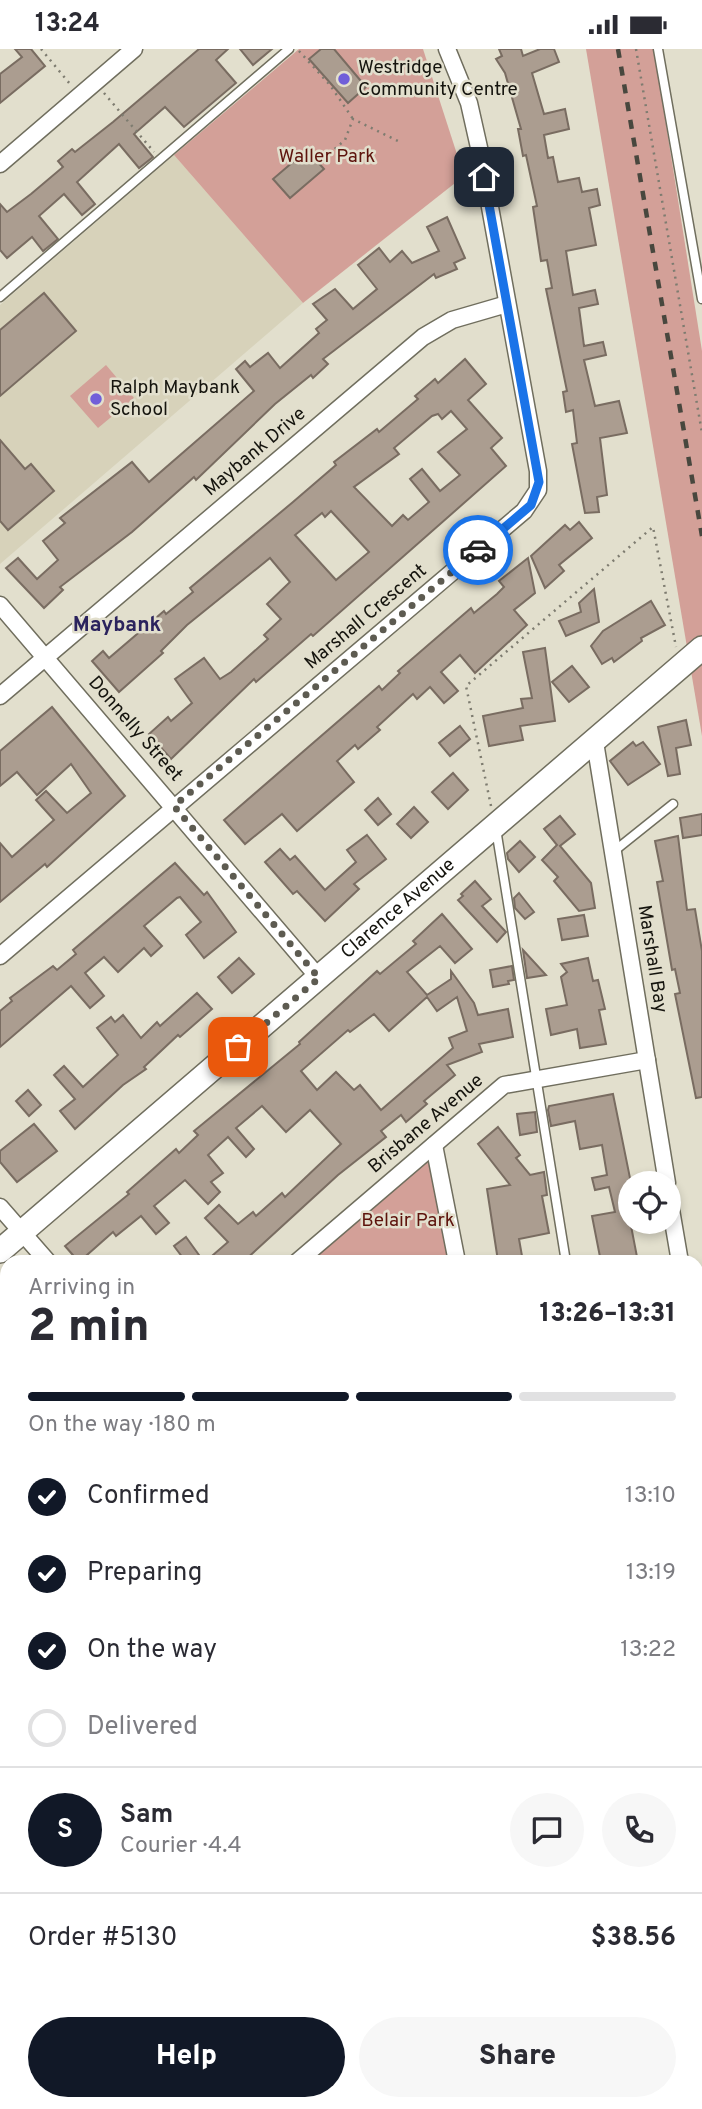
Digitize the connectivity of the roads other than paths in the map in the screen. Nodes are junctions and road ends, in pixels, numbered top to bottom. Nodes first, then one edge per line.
1 (134, 49) edge
2 (289, 49) edge
3 (447, 49) edge
4 (658, 49) edge
5 (0, 164) edge
6 (0, 297) edge
7 (702, 299) edge
8 (506, 304) junction
9 (0, 605) edge
10 (702, 648) edge
11 (45, 657) junction
12 (0, 696) edge
13 (595, 741) junction
14 (673, 804) dead end
15 (174, 806) junction
16 (495, 827) junction
17 (613, 852) junction
18 (0, 956) edge
19 (319, 978) junction
20 (647, 1060) junction
21 (535, 1078) junction
22 (434, 1145) junction
23 (665, 1171) edge
24 (0, 1207) edge
25 (22, 1233) junction
26 (675, 1234) edge
27 (0, 1251) edge
28 (42, 1255) edge
29 (305, 1255) edge
30 (456, 1255) edge
31 (565, 1255) edge
32 (679, 1255) edge

1 - 5 street
2 - 6 lane
3 - 8 street, Marshall Crescent
4 - 7 lane
8 - 11 street, Maybank Drive
8 - 15 street, Marshall Crescent
9 - 11 street, Donnelly Street
10 - 13 street, Clarence Avenue
11 - 12 street, Maybank Drive
11 - 15 street, Donnelly Street
13 - 16 street, Clarence Avenue
13 - 17 street, Marshall Bay
14 - 17 lane
15 - 18 street, Marshall Crescent
15 - 19 street, Donnelly Street
16 - 19 street, Clarence Avenue
16 - 21 lane
17 - 20 street, Marshall Bay
19 - 25 street, Clarence Avenue
20 - 21 street, Brisbane Avenue
20 - 23 street, Marshall Bay
21 - 22 street, Brisbane Avenue
21 - 31 lane
22 - 29 street, Brisbane Avenue
22 - 30 street
24 - 25 street
25 - 27 street, Clarence Avenue
25 - 28 street
26 - 32 street

